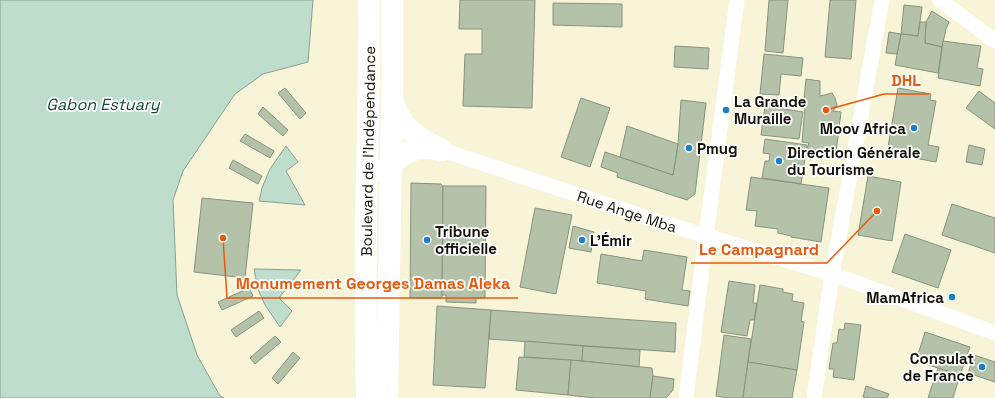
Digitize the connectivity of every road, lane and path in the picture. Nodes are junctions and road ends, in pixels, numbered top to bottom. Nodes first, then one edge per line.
1 (369, 0) edge
2 (392, 0) edge
3 (737, 0) edge
4 (882, 0) edge
5 (940, 0) edge
6 (995, 41) edge
7 (392, 96) junction
8 (442, 150) junction
9 (390, 165) junction
10 (706, 236) junction
11 (366, 244) junction
12 (832, 274) junction
13 (995, 333) edge
14 (367, 398) edge
15 (386, 398) edge
16 (686, 398) edge
17 (814, 398) edge

1 - 11 main road, Boulevard de l'Indépendance
2 - 7 main road, Boulevard de l'Indépendance
3 - 10 street
4 - 12 street
5 - 6 street
7 - 8 main road
7 - 9 main road, Boulevard de l'Indépendance
8 - 9 main road
8 - 10 street, Rue Ange Mba
9 - 11 main road
9 - 15 main road, Boulevard de l'Indépendance
10 - 12 street, Rue Ange Mba
10 - 16 street
11 - 14 main road, Boulevard de l'Indépendance
11 - 15 main road
12 - 13 street, Rue Ange Mba
12 - 17 street

